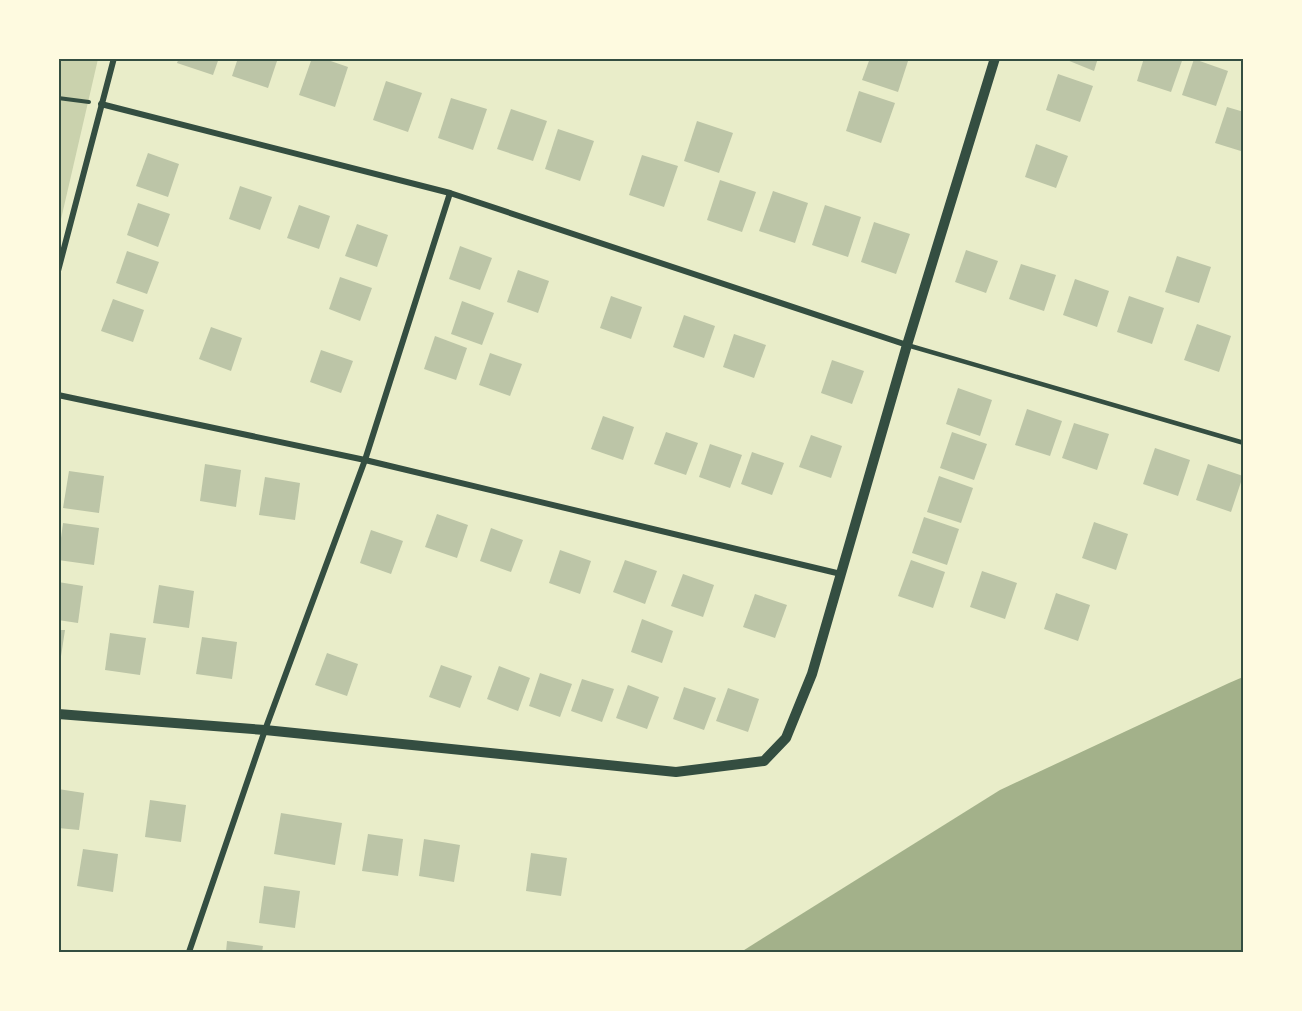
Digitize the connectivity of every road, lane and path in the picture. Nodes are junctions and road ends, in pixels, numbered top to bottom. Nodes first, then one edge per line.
1 (114, 58) edge
2 (995, 58) edge
3 (58, 98) edge
4 (101, 104) junction
5 (450, 193) junction
6 (58, 271) edge
7 (907, 345) junction
8 (58, 395) edge
9 (1244, 443) edge
10 (365, 460) junction
11 (842, 575) junction
12 (58, 714) edge
13 (265, 730) junction
14 (189, 952) edge

1 - 4 street
2 - 7 street
3 - 4 path
4 - 5 street
4 - 6 street
5 - 7 street
5 - 10 street
7 - 9 lane
7 - 11 street
8 - 10 street
10 - 11 street
10 - 13 street
11 - 13 street
12 - 13 street
13 - 14 street

